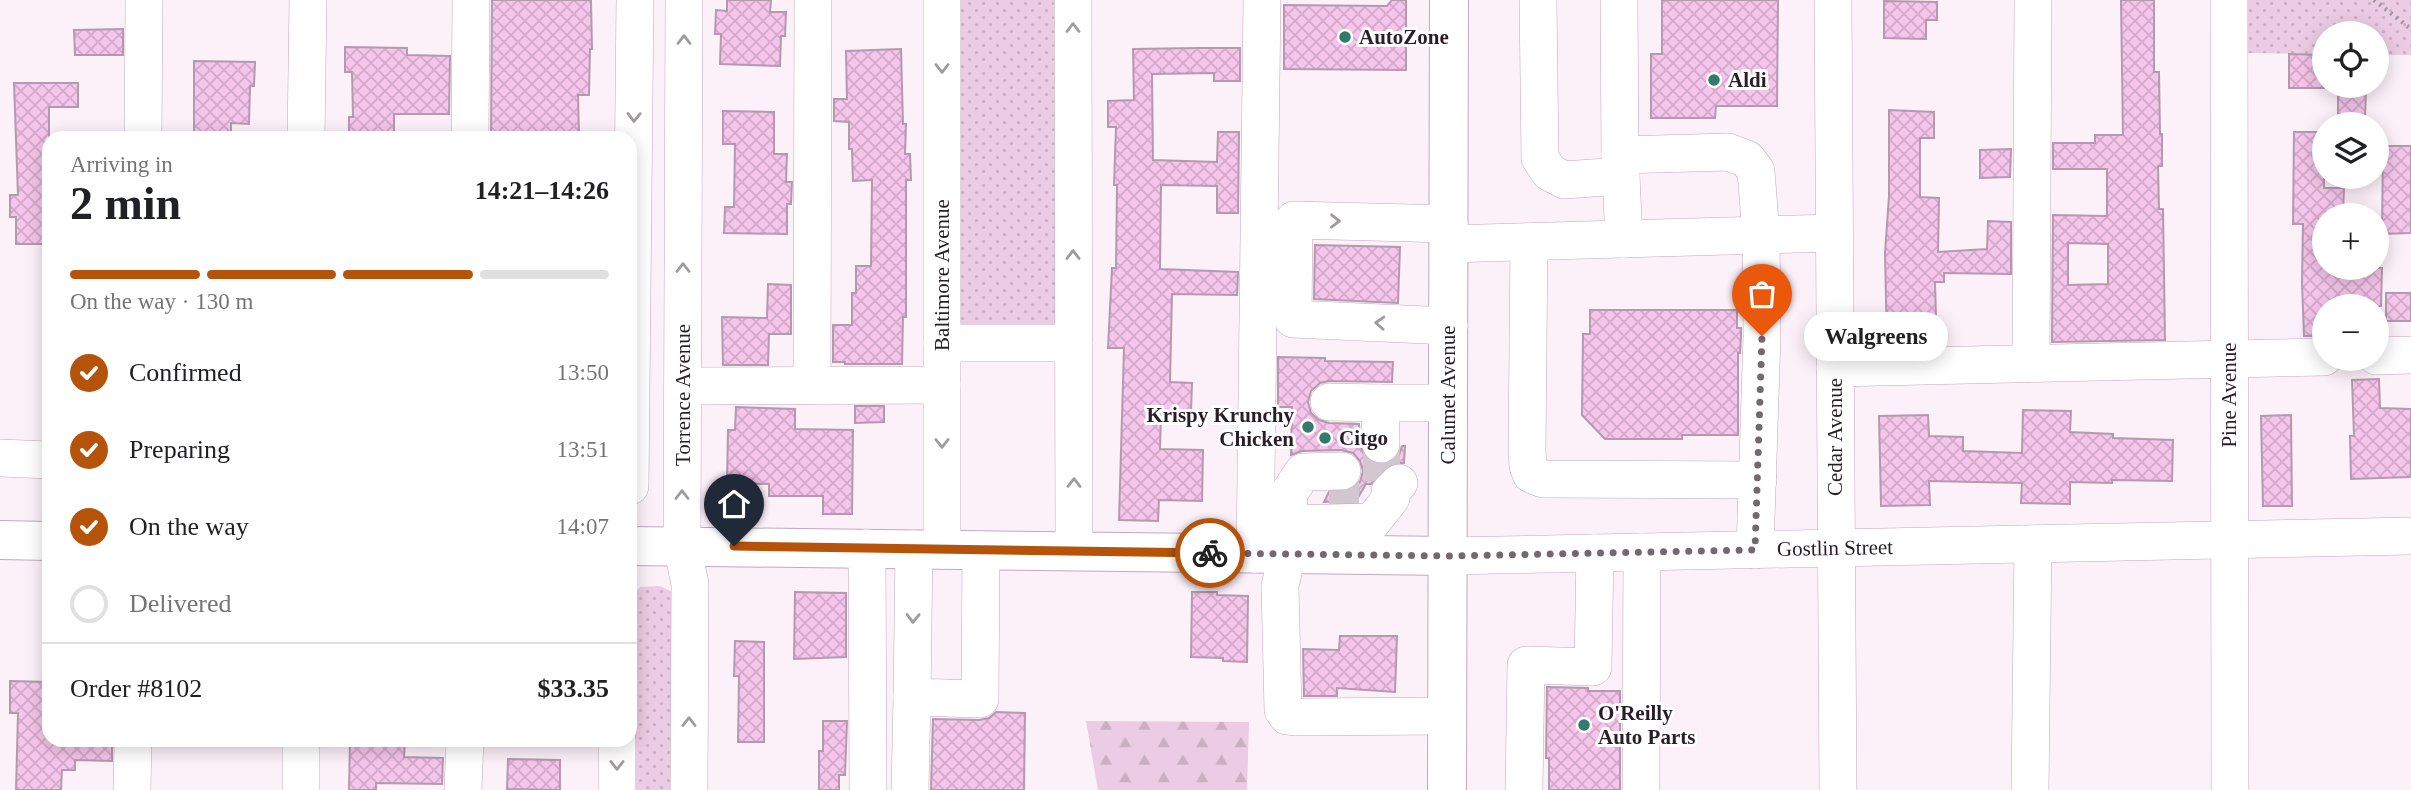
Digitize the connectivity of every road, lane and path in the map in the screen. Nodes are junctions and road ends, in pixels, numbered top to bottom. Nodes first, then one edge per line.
1 (144, 0) edge
2 (308, 0) edge
3 (471, 0) edge
4 (635, 0) edge
5 (684, 0) edge
6 (813, 0) edge
7 (942, 0) edge
8 (1073, 0) edge
9 (1262, 0) edge
10 (1450, 0) edge
11 (1538, 0) edge
12 (1619, 0) edge
13 (1833, 0) edge
14 (2033, 0) edge
15 (2228, 0) edge
16 (2374, 0) edge
17 (2411, 29) edge
18 (143, 131) edge
19 (306, 131) edge
20 (470, 131) edge
21 (634, 131) edge
22 (1620, 166) junction
23 (1834, 233) junction
24 (1449, 234) junction
25 (1761, 235) junction
26 (1623, 239) junction
27 (1529, 242) junction
28 (1449, 326) junction
29 (942, 343) junction
30 (1074, 343) junction
31 (2411, 355) edge
32 (2389, 356) edge
33 (2312, 357) edge
34 (2229, 359) junction
35 (2031, 364) junction
36 (1835, 368) junction
37 (812, 385) junction
38 (942, 385) junction
39 (683, 386) junction
40 (1329, 402) dead end
41 (1389, 403) junction
42 (1448, 404) junction
43 (0, 458) edge
44 (42, 460) edge
45 (1375, 477) junction
46 (1758, 480) junction
47 (1280, 531) junction
48 (2411, 536) edge
49 (0, 540) edge
50 (2230, 540) junction
51 (42, 541) edge
52 (2033, 544) junction
53 (637, 546) edge
54 (682, 546) junction
55 (867, 548) junction
56 (1836, 548) junction
57 (928, 550) junction
58 (981, 550) junction
59 (1755, 550) junction
60 (1074, 551) junction
61 (1642, 552) junction
62 (1595, 553) junction
63 (1448, 556) junction
64 (912, 697) junction
65 (1447, 716) junction
66 (133, 747) edge
67 (301, 747) edge
68 (465, 747) edge
69 (617, 747) edge
70 (132, 790) edge
71 (301, 790) edge
72 (463, 790) edge
73 (617, 790) edge
74 (689, 790) edge
75 (867, 790) edge
76 (910, 790) edge
77 (1447, 790) edge
78 (1524, 790) edge
79 (1641, 790) edge
80 (1838, 790) edge
81 (2030, 790) edge
82 (2230, 790) edge

1 - 18 street
2 - 19 street
3 - 20 street
4 -> 21 street
39 -> 5 street, Torrence Avenue
6 - 37 street
7 -> 29 street, Baltimore Avenue
30 -> 8 street
9 - 47 street
10 - 24 main road, Calumet Avenue
11 - 22 street
12 - 22 street
13 - 23 street, Cedar Avenue
14 - 35 street
15 - 34 street, Pine Avenue
16 - 17 path
22 - 25 street
22 - 26 street
23 - 25 street
23 - 36 street, Cedar Avenue
24 - 27 street
24 - 28 main road, Calumet Avenue
28 -> 24 street
25 - 26 street
25 - 46 street
26 - 27 street
27 - 46 street
28 - 42 main road, Calumet Avenue
29 - 30 street
29 - 38 street, Baltimore Avenue
60 -> 30 street
31 - 32 street
33 - 34 street
34 - 35 street
34 - 50 street, Pine Avenue
35 - 36 street
36 - 56 street, Cedar Avenue
37 - 38 street
37 - 39 street
38 -> 57 street, Baltimore Avenue
54 -> 39 street, Torrence Avenue
40 - 41 street
41 - 42 street
41 - 45 street
42 - 63 main road, Calumet Avenue
43 - 44 street
45 - 47 street
45 - 47 street
46 - 59 street
47 - 60 main road, Gostlin Street
47 - 63 main road, Gostlin Street
47 - 65 street
48 - 50 street, Gostlin Street
49 - 51 main road
50 - 52 street, Gostlin Street
50 - 82 street, Pine Avenue
52 - 56 street, Gostlin Street
52 - 81 street
53 - 54 main road, Gostlin Street
54 - 55 main road, Gostlin Street
74 -> 54 street, Torrence Avenue
55 - 57 main road, Gostlin Street
55 - 75 street
56 - 59 street, Gostlin Street
56 - 80 street, Cedar Avenue
57 - 58 main road, Gostlin Street
57 -> 64 street, Baltimore Avenue
58 - 60 main road, Gostlin Street
58 - 64 street
59 - 61 street, Gostlin Street
61 - 62 street, Gostlin Street
61 - 79 street
62 - 63 street, Gostlin Street
62 - 78 street
63 - 65 main road, Calumet Avenue
64 - 76 street, Baltimore Avenue
65 - 77 main road, Calumet Avenue
66 - 70 street
67 - 71 street
68 - 72 street
69 -> 73 street

